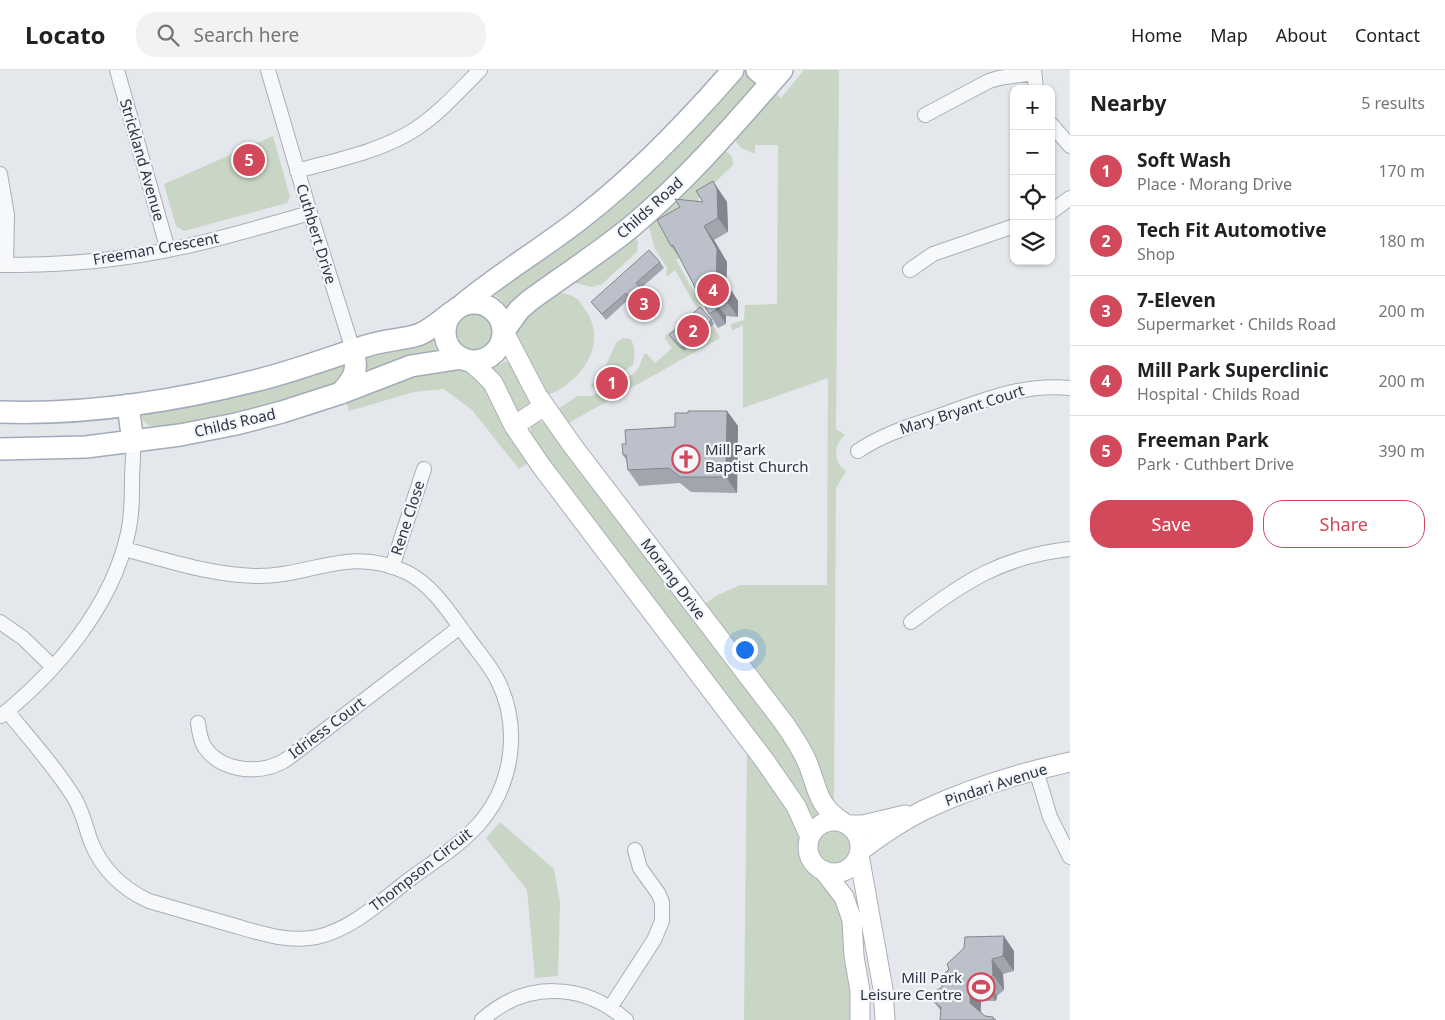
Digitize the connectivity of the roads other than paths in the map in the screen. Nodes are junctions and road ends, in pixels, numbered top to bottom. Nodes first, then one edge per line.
1 (117, 70) edge
2 (268, 70) edge
3 (480, 70) edge
4 (733, 70) edge
5 (1034, 72) edge
6 (770, 74) edge
7 (1036, 85) edge
8 (925, 115) dead end
9 (1055, 129) edge
10 (1070, 146) edge
11 (297, 171) junction
12 (0, 174) edge
13 (1070, 198) edge
14 (1055, 209) edge
15 (310, 213) junction
16 (1010, 227) edge
17 (168, 250) junction
18 (3, 265) edge
19 (910, 270) dead end
20 (456, 309) junction
21 (504, 332) junction
22 (352, 350) junction
23 (465, 359) junction
24 (1070, 388) edge
25 (340, 393) junction
26 (124, 406) junction
27 (544, 406) junction
28 (0, 412) edge
29 (514, 426) junction
30 (128, 442) junction
31 (0, 448) edge
32 (858, 451) dead end
33 (424, 469) dead end
34 (124, 549) junction
35 (1070, 549) edge
36 (392, 566) junction
37 (0, 622) edge
38 (911, 622) dead end
39 (460, 627) junction
40 (53, 667) junction
41 (4, 714) edge
42 (198, 723) dead end
43 (1070, 762) edge
44 (1036, 770) junction
45 (923, 810) junction
46 (846, 824) junction
47 (810, 837) junction
48 (635, 850) dead end
49 (859, 853) junction
50 (1070, 857) edge
51 (823, 870) junction
52 (610, 1008) junction
53 (482, 1020) edge
54 (626, 1020) edge
55 (860, 1020) edge
56 (885, 1020) edge

1 - 17 street, Strickland Avenue
2 - 11 street, Cuthbert Drive
3 - 11 street
4 - 20 main road
5 - 7 street
5 - 8 street
6 - 21 main road, Childs Road
9 - 10 street
11 - 15 street, Cuthbert Drive
12 - 18 street
13 - 14 street
15 - 17 street, Freeman Crescent
15 - 22 street, Cuthbert Drive
16 - 19 street
17 - 18 street, Freeman Crescent
20 - 21 main road
20 - 22 main road
20 - 23 main road
21 - 23 main road
21 - 27 main road, Morang Drive
22 - 25 main road, Cuthbert Drive
22 - 26 main road
23 - 25 main road, Childs Road
23 - 29 main road
24 - 32 street, Mary Bryant Court
25 - 30 main road, Childs Road
26 - 28 main road
26 - 30 main road
27 - 29 main road
27 - 46 main road, Morang Drive
29 - 47 main road
30 - 31 main road, Childs Road
30 - 34 street
33 - 36 street, Rene Close
34 - 36 street, Thompson Circuit
34 - 40 street
35 - 38 street
36 - 39 street, Thompson Circuit
37 - 40 street
39 - 41 street, Thompson Circuit
39 - 42 street, Idriess Court
40 - 41 street
43 - 44 main road, Pindari Avenue
44 - 45 main road, Pindari Avenue
44 - 50 street
45 - 46 main road, Pindari Avenue
45 - 49 main road, Pindari Avenue
46 - 47 main road
46 - 49 main road
47 - 51 main road
48 - 52 street
49 - 51 main road
49 - 56 main road
51 - 55 main road
52 - 53 street
52 - 54 street

